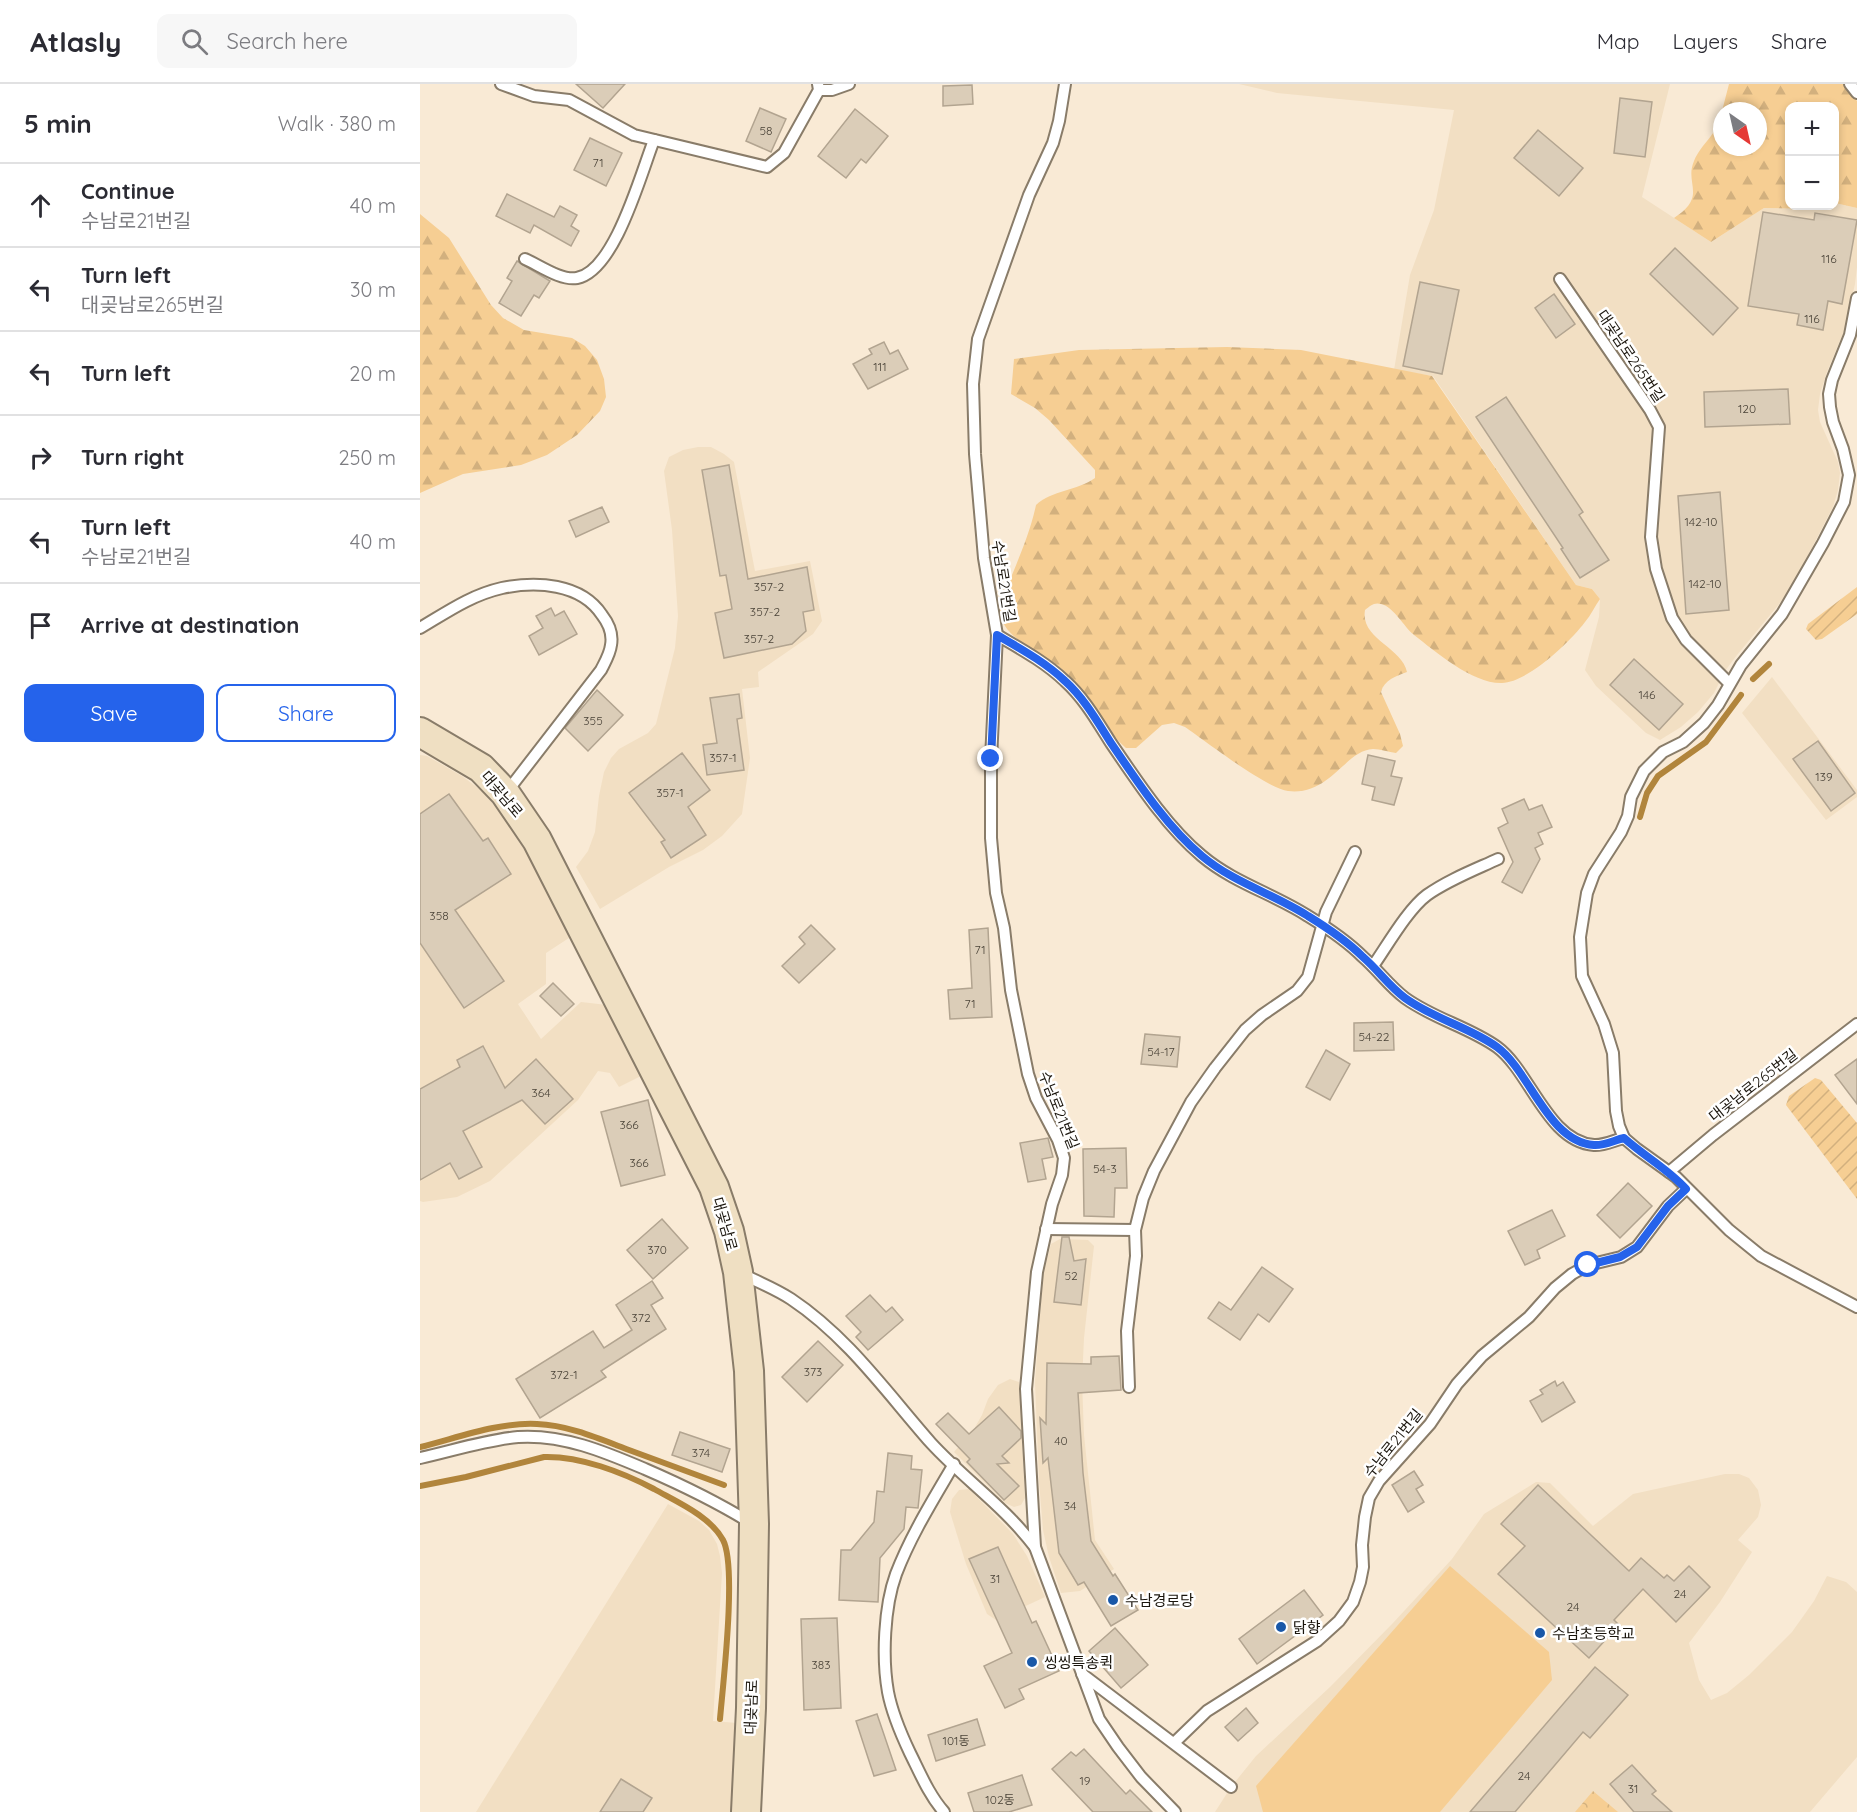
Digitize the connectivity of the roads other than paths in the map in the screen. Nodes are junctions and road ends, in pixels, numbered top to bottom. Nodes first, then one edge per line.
1 (501, 84) edge
2 (849, 84) edge
3 (1065, 84) edge
4 (1850, 84) edge
5 (819, 87) edge
6 (1857, 93) edge
7 (654, 140) junction
8 (525, 259) dead end
9 (1560, 279) dead end
10 (1857, 298) edge
11 (420, 628) edge
12 (997, 635) junction
13 (1729, 683) junction
14 (420, 732) edge
15 (505, 793) junction
16 (1355, 852) dead end
17 (1498, 859) dead end
18 (1322, 926) junction
19 (1373, 966) junction
20 (1857, 1024) edge
21 (1624, 1138) junction
22 (1669, 1172) junction
23 (1686, 1189) junction
24 (1046, 1228) junction
25 (1135, 1230) junction
26 (738, 1272) junction
27 (1857, 1307) edge
28 (1129, 1387) dead end
29 (420, 1458) edge
30 (954, 1464) junction
31 (754, 1524) junction
32 (1035, 1547) junction
33 (1082, 1674) junction
34 (1174, 1743) junction
35 (1231, 1787) dead end
36 (746, 1812) edge
37 (944, 1812) edge
38 (1175, 1812) edge

1 - 7 lane
2 - 5 lane
3 - 12 lane, 수남로21번길
4 - 6 lane
5 - 7 lane
7 - 8 lane
9 - 13 lane, 대곶남로265번길
10 - 13 lane
11 - 15 lane
12 - 18 lane
12 - 24 lane, 수남로21번길
13 - 21 lane
14 - 15 street, 대곶남로
15 - 26 street, 대곶남로
16 - 18 lane
17 - 19 lane
18 - 19 lane
18 - 25 lane
19 - 21 lane
20 - 22 lane, 대곶남로265번길
21 - 22 lane
22 - 23 lane
23 - 27 lane
23 - 34 lane, 수남로21번길
24 - 25 lane
24 - 32 lane, 수남로21번길
25 - 28 lane
26 - 30 lane
26 - 31 street, 대곶남로
29 - 31 lane
30 - 32 lane
30 - 37 lane
31 - 36 street, 대곶남로
32 - 33 lane, 수남로21번길
33 - 34 lane
33 - 38 lane, 수남로21번길
34 - 35 lane

